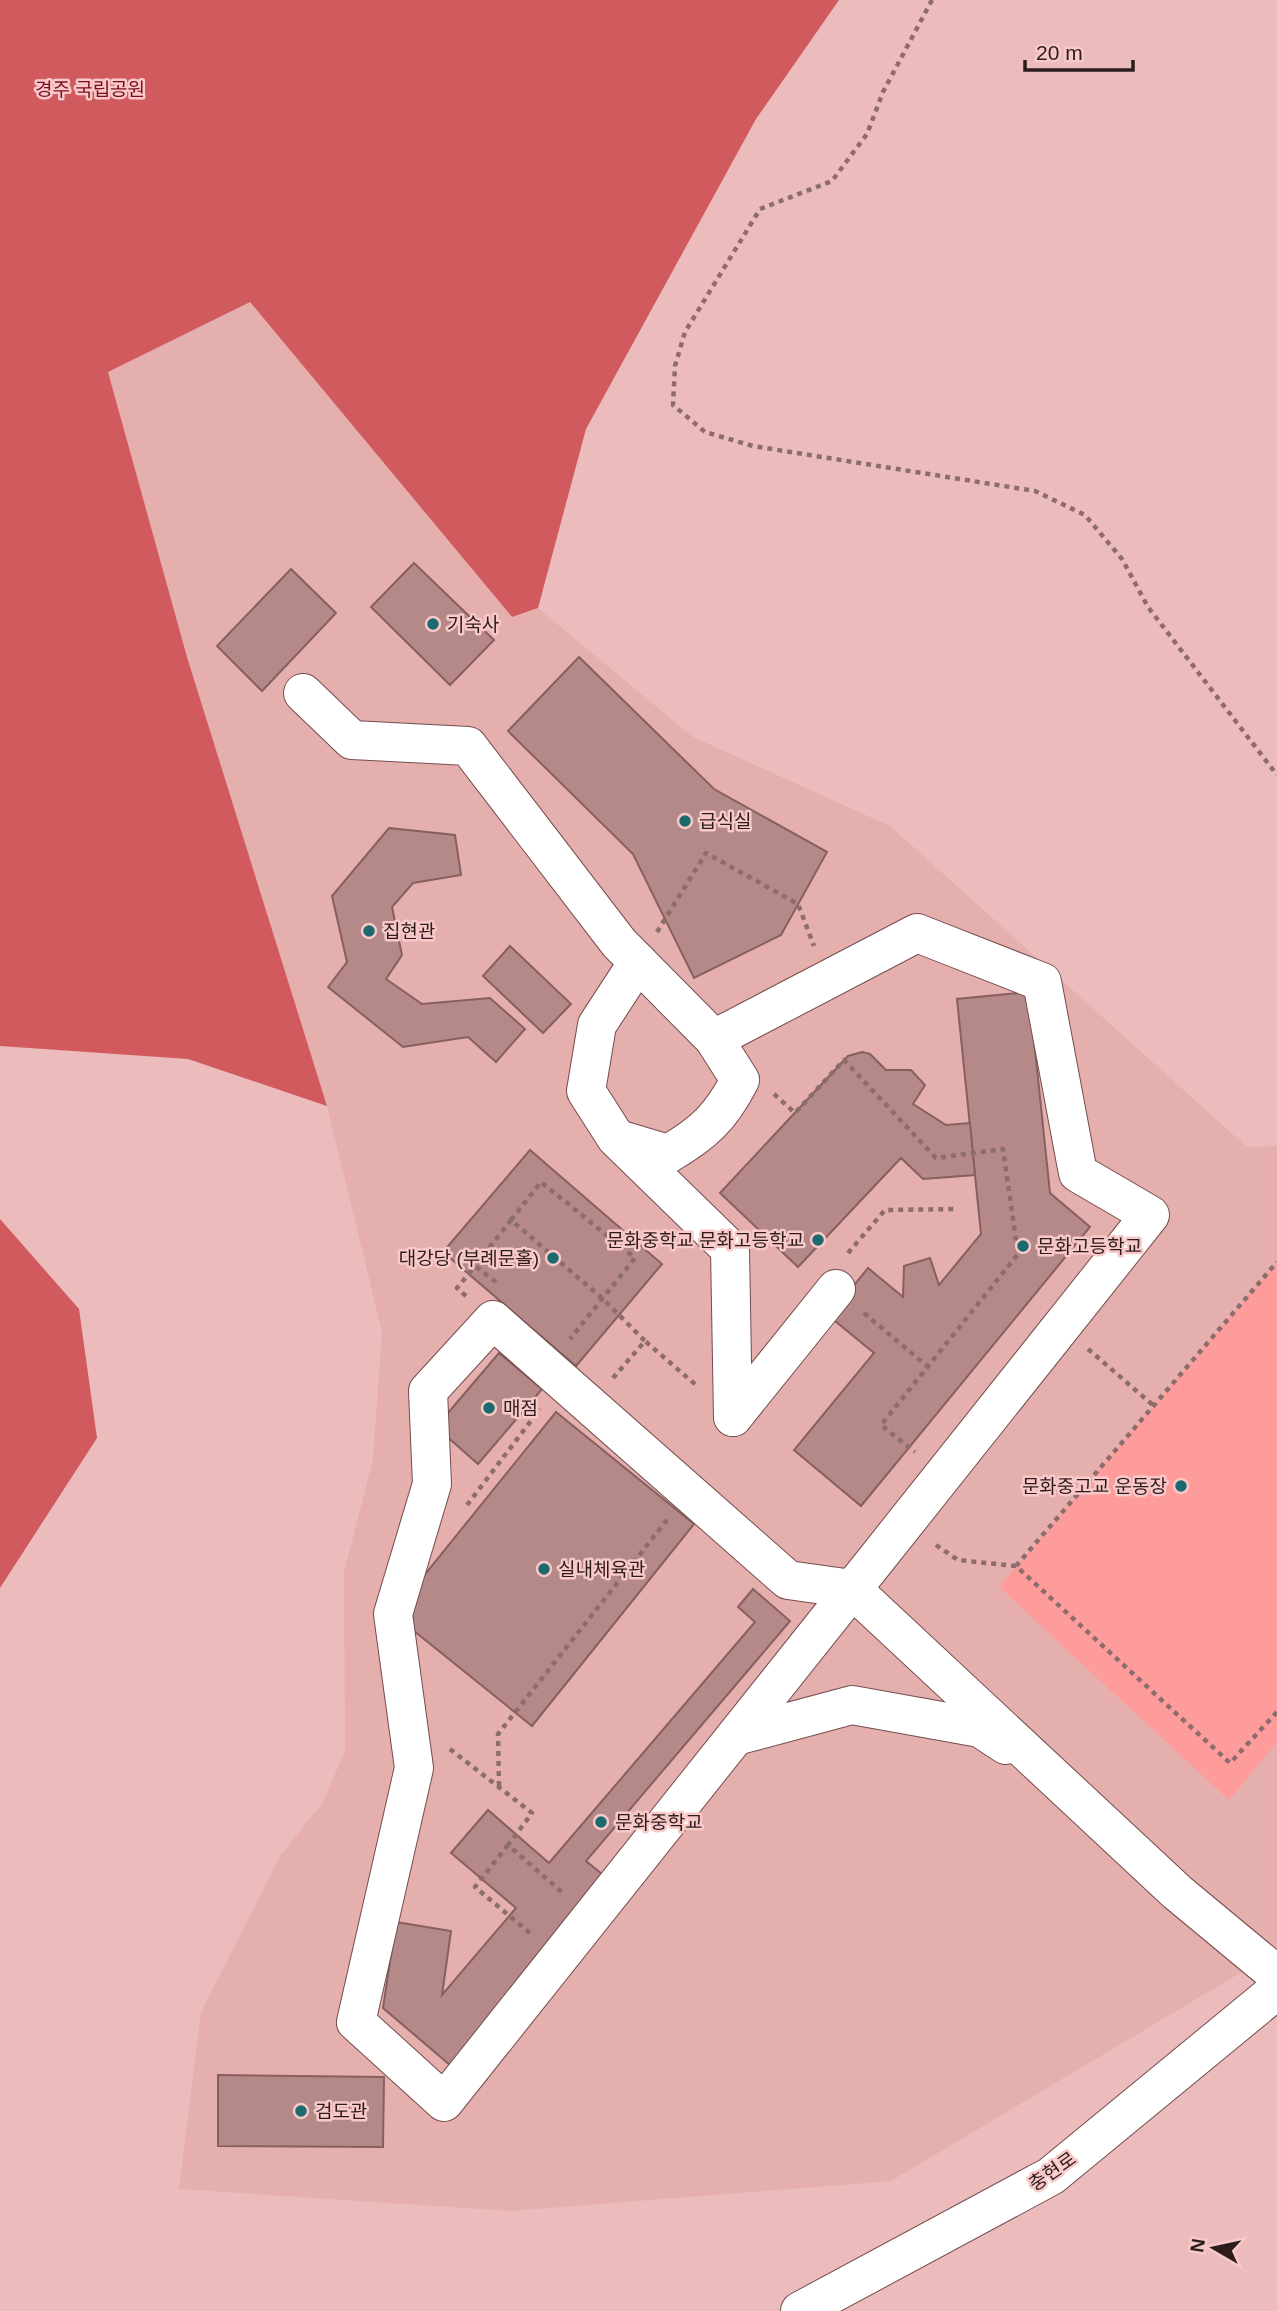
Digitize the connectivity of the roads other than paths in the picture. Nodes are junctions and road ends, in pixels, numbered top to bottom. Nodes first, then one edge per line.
1 (303, 693) dead end
2 (638, 962) junction
3 (714, 1039) junction
4 (616, 1139) junction
5 (836, 1289) road end
6 (852, 1589) junction
7 (736, 1736) junction
8 (1061, 1780) junction
9 (1277, 1975) edge
10 (1277, 1990) edge
11 (800, 2311) edge

1 - 2 street
2 - 3 street
2 - 4 street
3 - 4 street
3 - 6 street
4 - 5 street
6 - 7 street
6 - 7 street
6 - 8 street
7 - 8 street
8 - 9 street
10 - 11 street, 충현로

